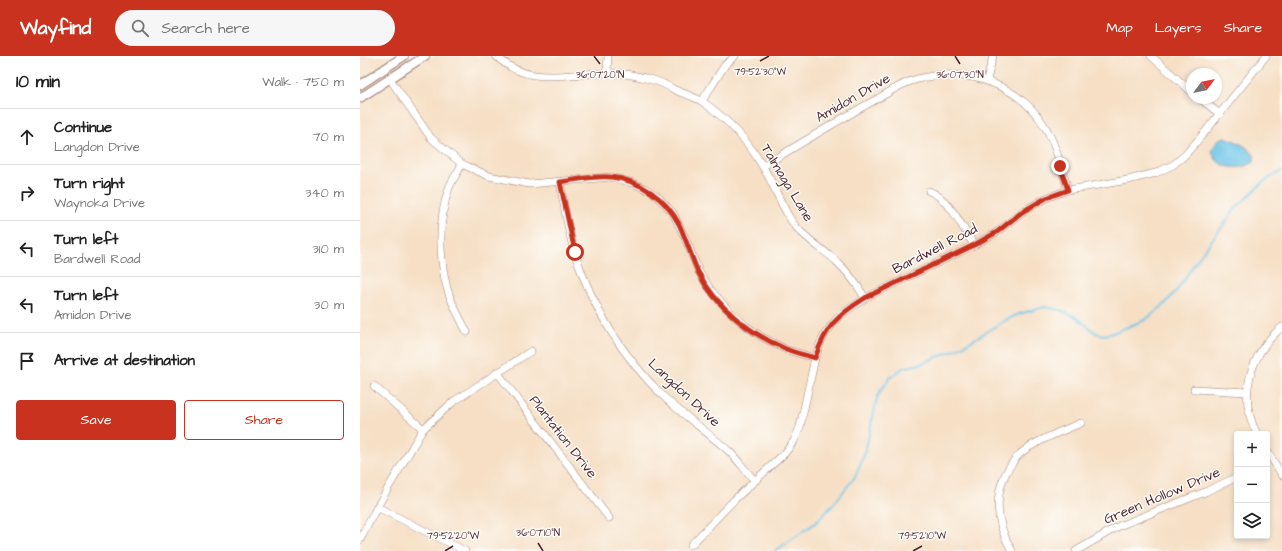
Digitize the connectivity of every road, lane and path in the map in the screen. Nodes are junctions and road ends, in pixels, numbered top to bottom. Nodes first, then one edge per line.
1 (404, 56) edge
2 (424, 56) edge
3 (496, 56) edge
4 (608, 56) edge
5 (735, 56) edge
6 (993, 56) edge
7 (1151, 56) edge
8 (1266, 56) edge
9 (607, 72) junction
10 (390, 80) junction
11 (987, 80) junction
12 (360, 85) edge
13 (1186, 87) edge
14 (360, 98) edge
15 (702, 101) junction
16 (1207, 104) edge
17 (1220, 114) junction
18 (462, 164) junction
19 (763, 166) junction
20 (560, 182) junction
21 (1068, 190) junction
22 (929, 191) dead end
23 (974, 245) junction
24 (865, 298) junction
25 (1282, 327) edge
26 (467, 332) dead end
27 (531, 351) dead end
28 (815, 358) junction
29 (497, 372) junction
30 (374, 386) dead end
31 (1194, 389) dead end
32 (1247, 392) junction
33 (1081, 423) dead end
34 (423, 429) junction
35 (1256, 431) edge
36 (1270, 461) edge
37 (1282, 475) edge
38 (1234, 478) edge
39 (755, 481) junction
40 (377, 507) junction
41 (609, 518) dead end
42 (360, 540) edge
43 (691, 545) dead end
44 (465, 551) edge
45 (1012, 551) edge
46 (1076, 551) edge

1 - 12 street
2 - 10 street
3 - 9 street, Talmaga Lane
4 - 9 street
5 - 15 street
6 - 11 street
7 - 13 street
8 - 17 street, Bardwell Road
9 - 15 street, Talmaga Lane
10 - 14 street
10 - 18 street
11 - 19 street, Amidon Drive
11 - 21 street, Amidon Drive
15 - 19 street, Talmaga Lane
16 - 17 street
17 - 21 street, Bardwell Road
18 - 20 street
18 - 26 street
19 - 24 street, Talmaga Lane
20 - 28 street
20 - 39 street, Langdon Drive
21 - 23 street, Bardwell Road
22 - 23 street
23 - 24 street, Bardwell Road
24 - 28 street, Bardwell Road
25 - 32 street
27 - 29 street
28 - 39 street, Bardwell Road
29 - 34 street
29 - 41 street, Plantation Drive
30 - 34 street
31 - 32 street
32 - 35 street
33 - 45 street
34 - 40 street
36 - 37 street
38 - 46 street, Green Hollow Drive
39 - 43 street, Bardwell Road
40 - 42 street
40 - 44 street

